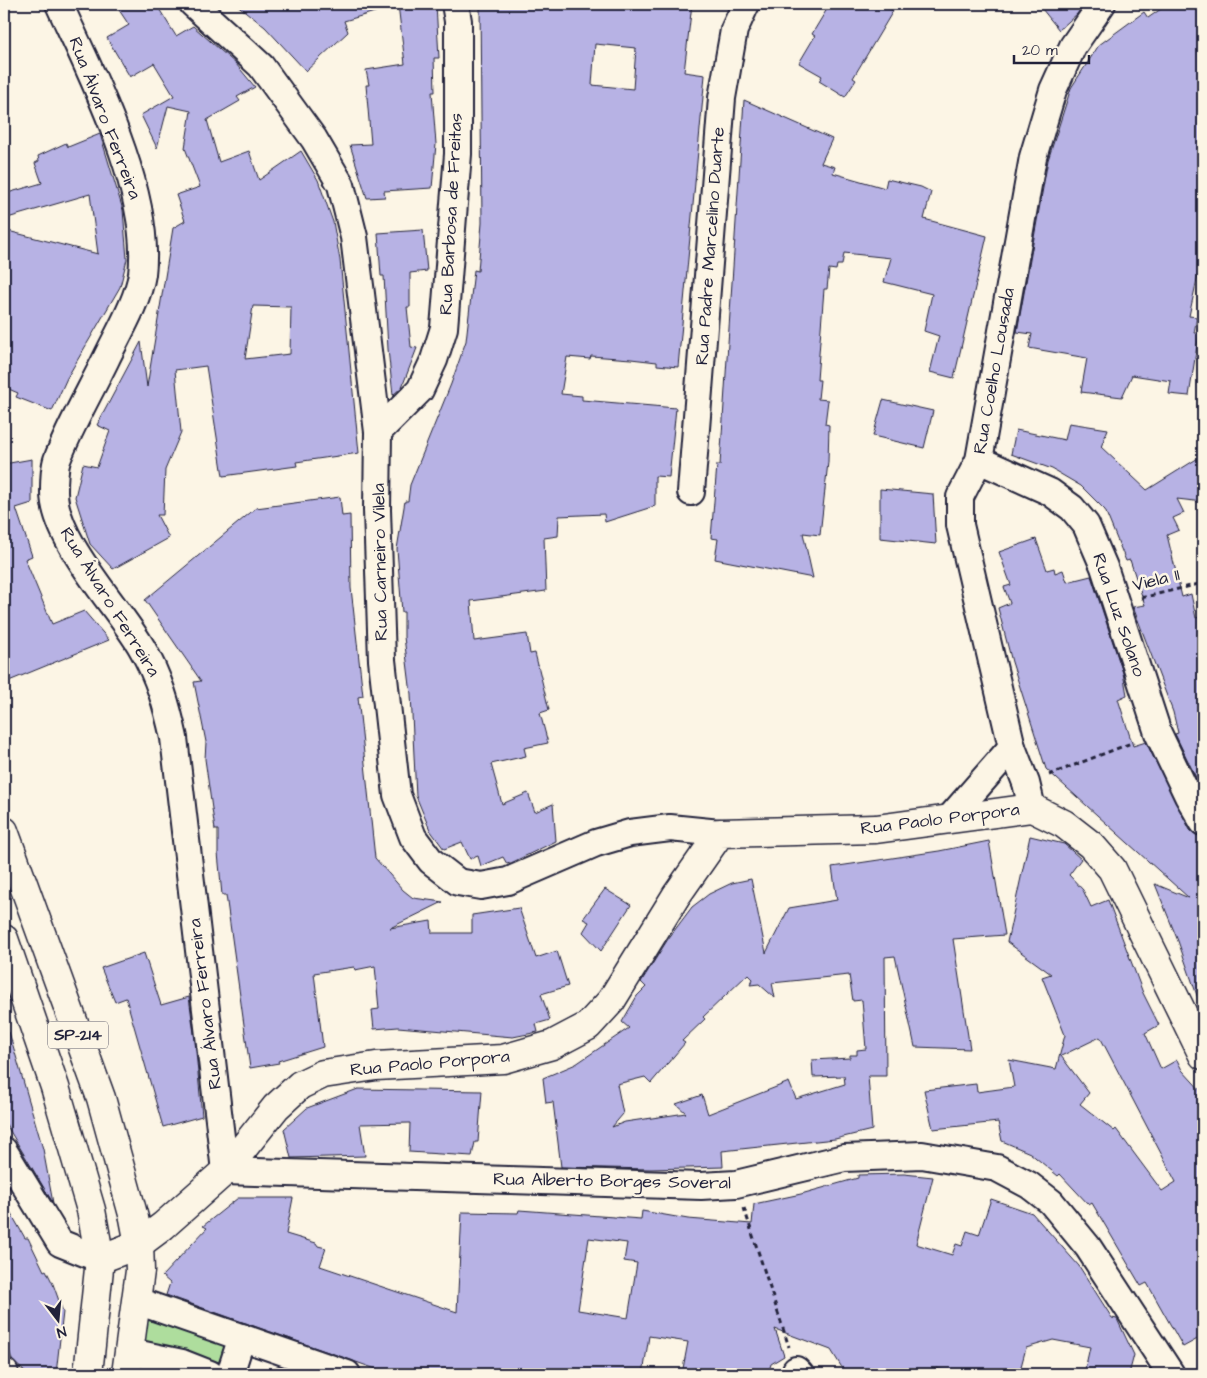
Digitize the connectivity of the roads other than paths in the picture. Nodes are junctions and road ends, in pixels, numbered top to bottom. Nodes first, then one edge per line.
1 (60, 4) edge
2 (193, 4) edge
3 (455, 4) edge
4 (746, 4) edge
5 (1102, 4) edge
6 (378, 432) junction
7 (978, 460) junction
8 (691, 492) dead end
9 (1012, 747) junction
10 (1029, 796) junction
11 (949, 820) junction
12 (1203, 822) edge
13 (4, 831) edge
14 (708, 832) junction
15 (4, 939) edge
16 (1203, 1055) edge
17 (4, 1151) edge
18 (224, 1171) junction
19 (139, 1244) junction
20 (100, 1260) junction
21 (137, 1300) junction
22 (242, 1338) junction
23 (128, 1363) edge
24 (88, 1374) edge
25 (210, 1374) edge
26 (230, 1374) edge
27 (347, 1374) edge
28 (1171, 1374) edge

1 - 18 street, Rua Álvaro Ferreira
2 - 6 street, Rua Carneiro Vilela
3 - 6 street, Rua Barbosa de Freitas
4 - 8 street, Rua Padre Marcelino Duarte
5 - 7 street, Rua Coelho Lousada
6 - 14 street, Rua Carneiro Vilela
7 - 9 street, Rua Coelho Lousada
7 - 12 street, Rua Luz Solano
9 - 10 street, Rua Coelho Lousada
9 - 11 street
10 - 11 street, Rua Paolo Porpora
10 - 16 street, Rua Paolo Porpora
11 - 14 street, Rua Paolo Porpora
13 - 19 street, SP-214
14 - 18 street, Rua Paolo Porpora
15 - 20 street, SP-214
17 - 20 street
18 - 19 street
18 - 28 street, Rua Alberto Borges Soveral
19 - 20 street
19 - 21 street, SP-214
20 - 24 street, SP-214
21 - 22 street
21 - 23 street, SP-214
22 - 26 street
22 - 27 street
23 - 25 street

